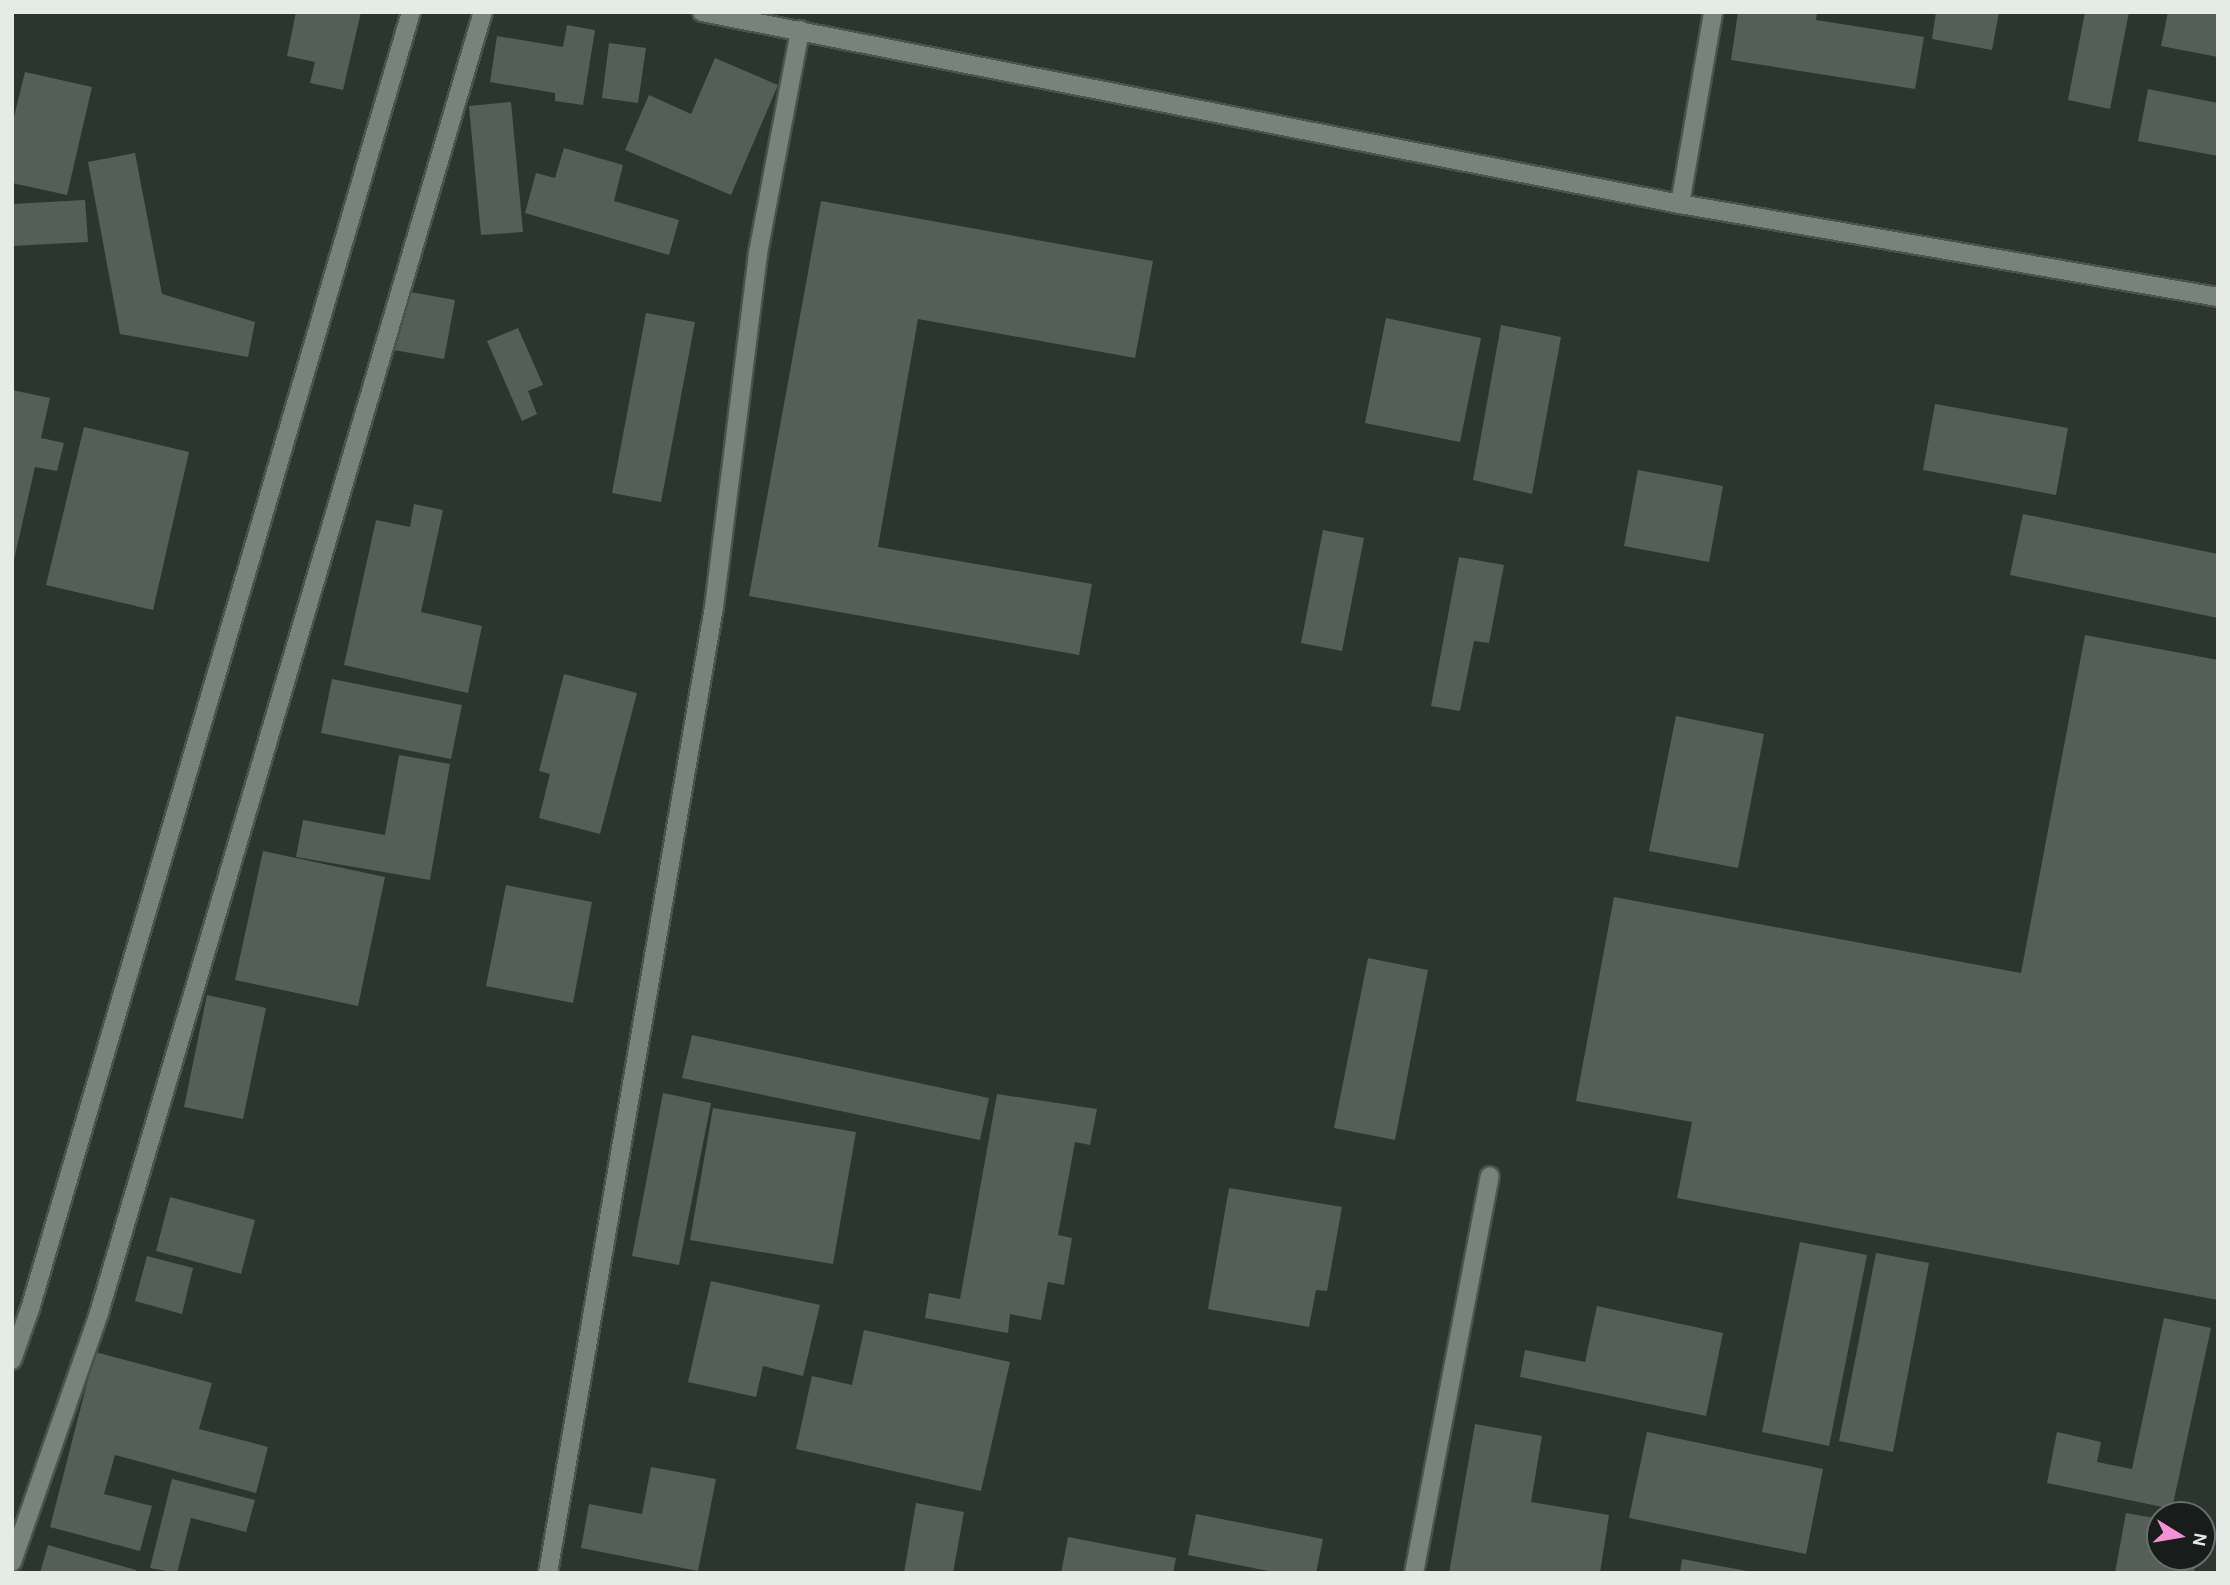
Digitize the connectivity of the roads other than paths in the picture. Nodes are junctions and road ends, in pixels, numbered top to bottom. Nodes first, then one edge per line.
1 (411, 12) edge
2 (483, 12) edge
3 (702, 12) edge
4 (1713, 12) edge
5 (800, 30) junction
6 (1680, 204) junction
7 (2218, 297) edge
8 (1490, 1176) dead end
9 (12, 1360) edge
10 (12, 1562) edge
11 (548, 1573) edge
12 (1414, 1573) edge

1 - 9 street
2 - 10 street
3 - 5 street
4 - 6 street
5 - 6 street
5 - 11 street
6 - 7 street
8 - 12 street

